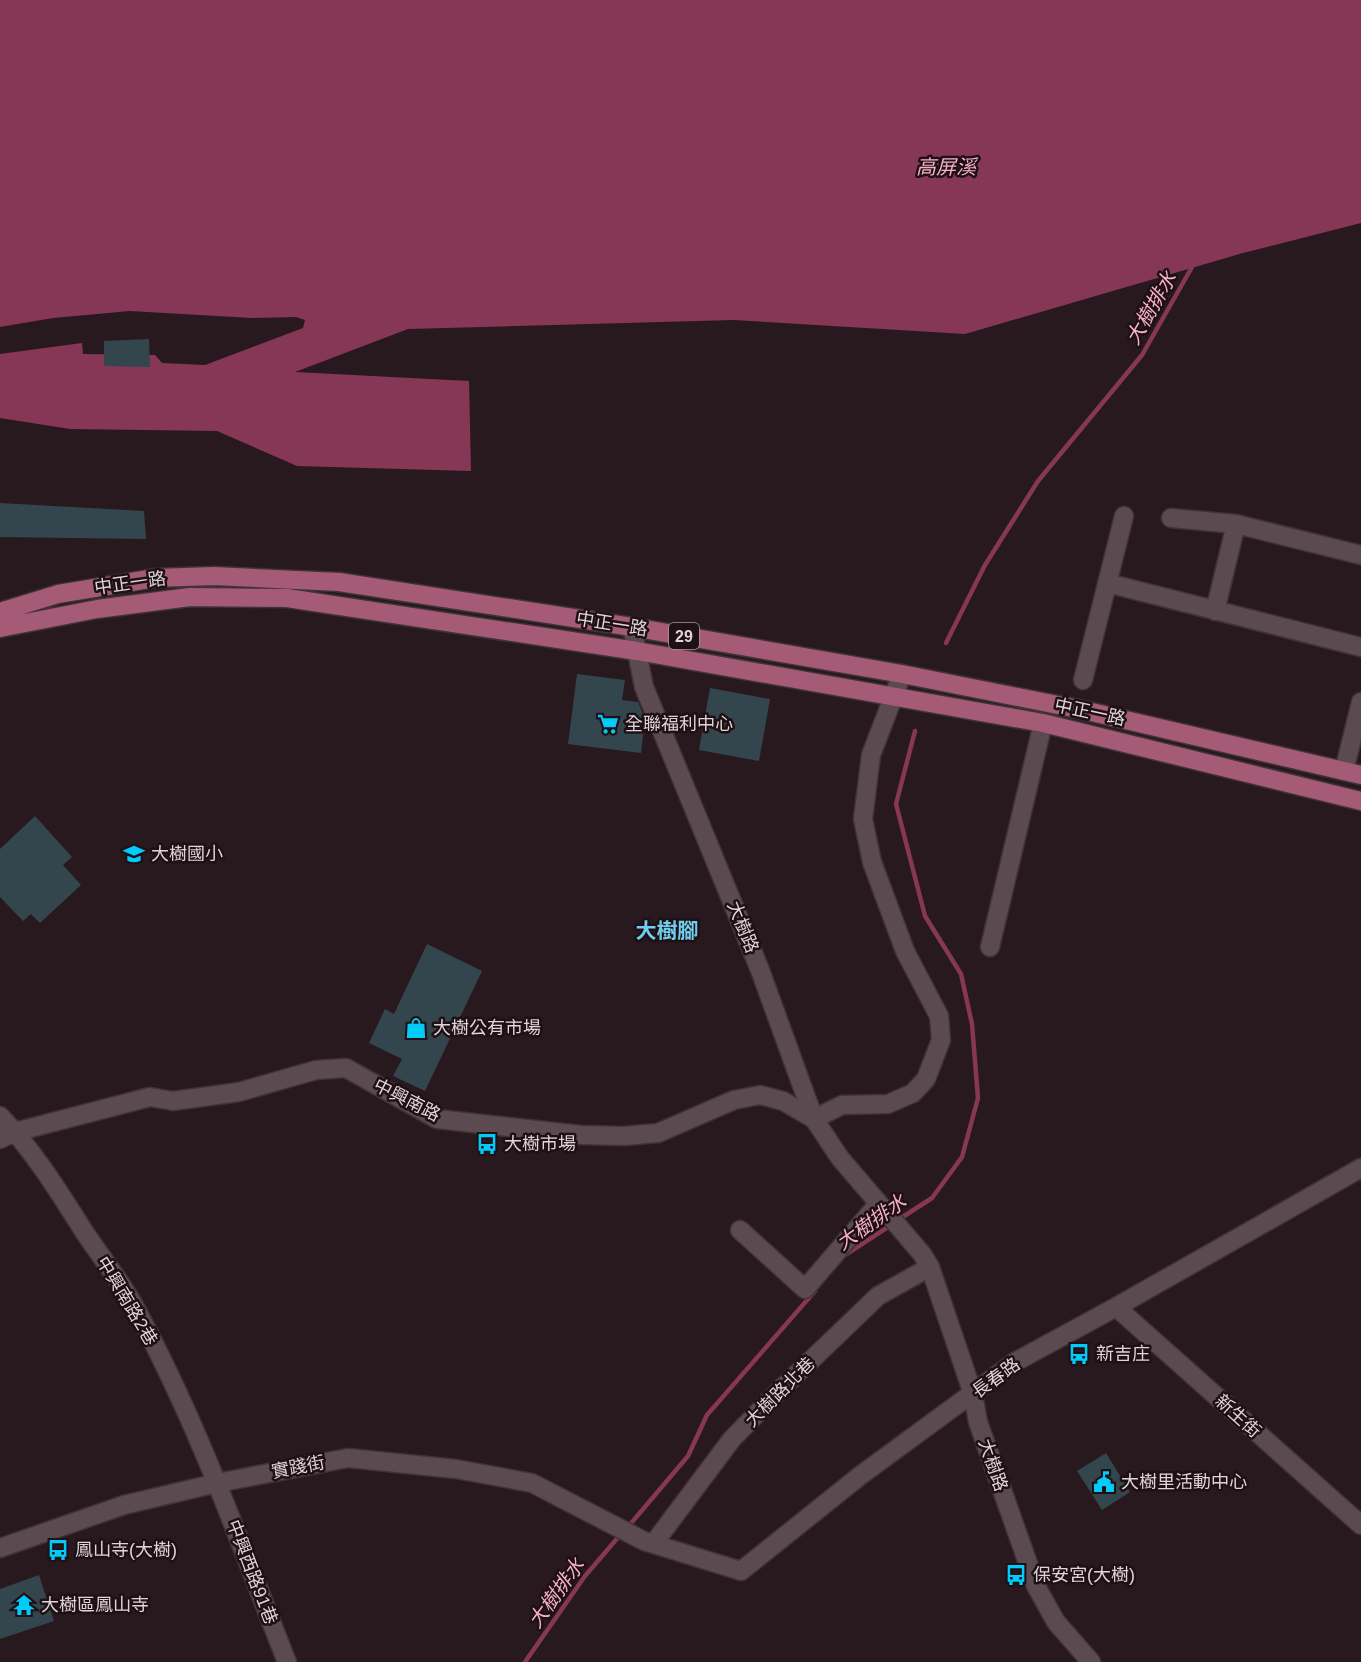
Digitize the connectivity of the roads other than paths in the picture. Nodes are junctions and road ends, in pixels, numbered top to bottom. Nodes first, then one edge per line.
1 (1124, 516) dead end
2 (1172, 518) dead end
3 (1236, 524) junction
4 (1361, 555) edge
5 (1107, 583) junction
6 (1215, 610) junction
7 (0, 612) edge
8 (632, 627) junction
9 (0, 628) edge
10 (1361, 647) edge
11 (637, 651) junction
12 (902, 674) junction
13 (1083, 680) dead end
14 (894, 697) junction
15 (1361, 702) edge
16 (1043, 723) junction
17 (1352, 773) edge
18 (1361, 801) edge
19 (990, 947) dead end
20 (0, 1116) edge
21 (814, 1119) junction
22 (8, 1135) edge
23 (1361, 1168) edge
24 (881, 1207) junction
25 (740, 1230) dead end
26 (926, 1260) junction
27 (1116, 1307) junction
28 (973, 1394) junction
29 (217, 1483) junction
30 (1361, 1525) edge
31 (649, 1542) junction
32 (0, 1548) edge
33 (287, 1662) edge
34 (1091, 1662) edge

1 - 5 street
2 - 3 street
3 - 4 street
3 - 6 street
5 - 6 street
5 - 13 street
6 - 10 street
7 - 8 main road, 中正一路 / 29
8 - 11 street, 大樹路
8 - 12 main road, 中正一路 / 29
9 - 11 main road, 中正一路 / 29
11 - 14 main road, 中正一路 / 29
11 - 21 street, 大樹路
12 - 14 street
12 - 17 main road, 中正一路 / 29
14 - 16 main road, 中正一路 / 29
14 - 21 street
15 - 17 street
16 - 18 main road, 中正一路 / 29
16 - 19 street
20 - 22 street, 中興南路2巷
21 - 22 street, 中興南路
21 - 24 street, 大樹路
22 - 29 street, 中興南路2巷
23 - 27 street, 長春路
24 - 25 street
24 - 26 street, 大樹路
26 - 28 street, 大樹路
26 - 31 street, 大樹路北巷
27 - 28 street, 長春路
27 - 30 street, 新生街
28 - 31 street, 長春路
28 - 34 street, 大樹路
29 - 31 street, 實踐街
29 - 32 street, 實踐街
29 - 33 street, 中興西路91巷

